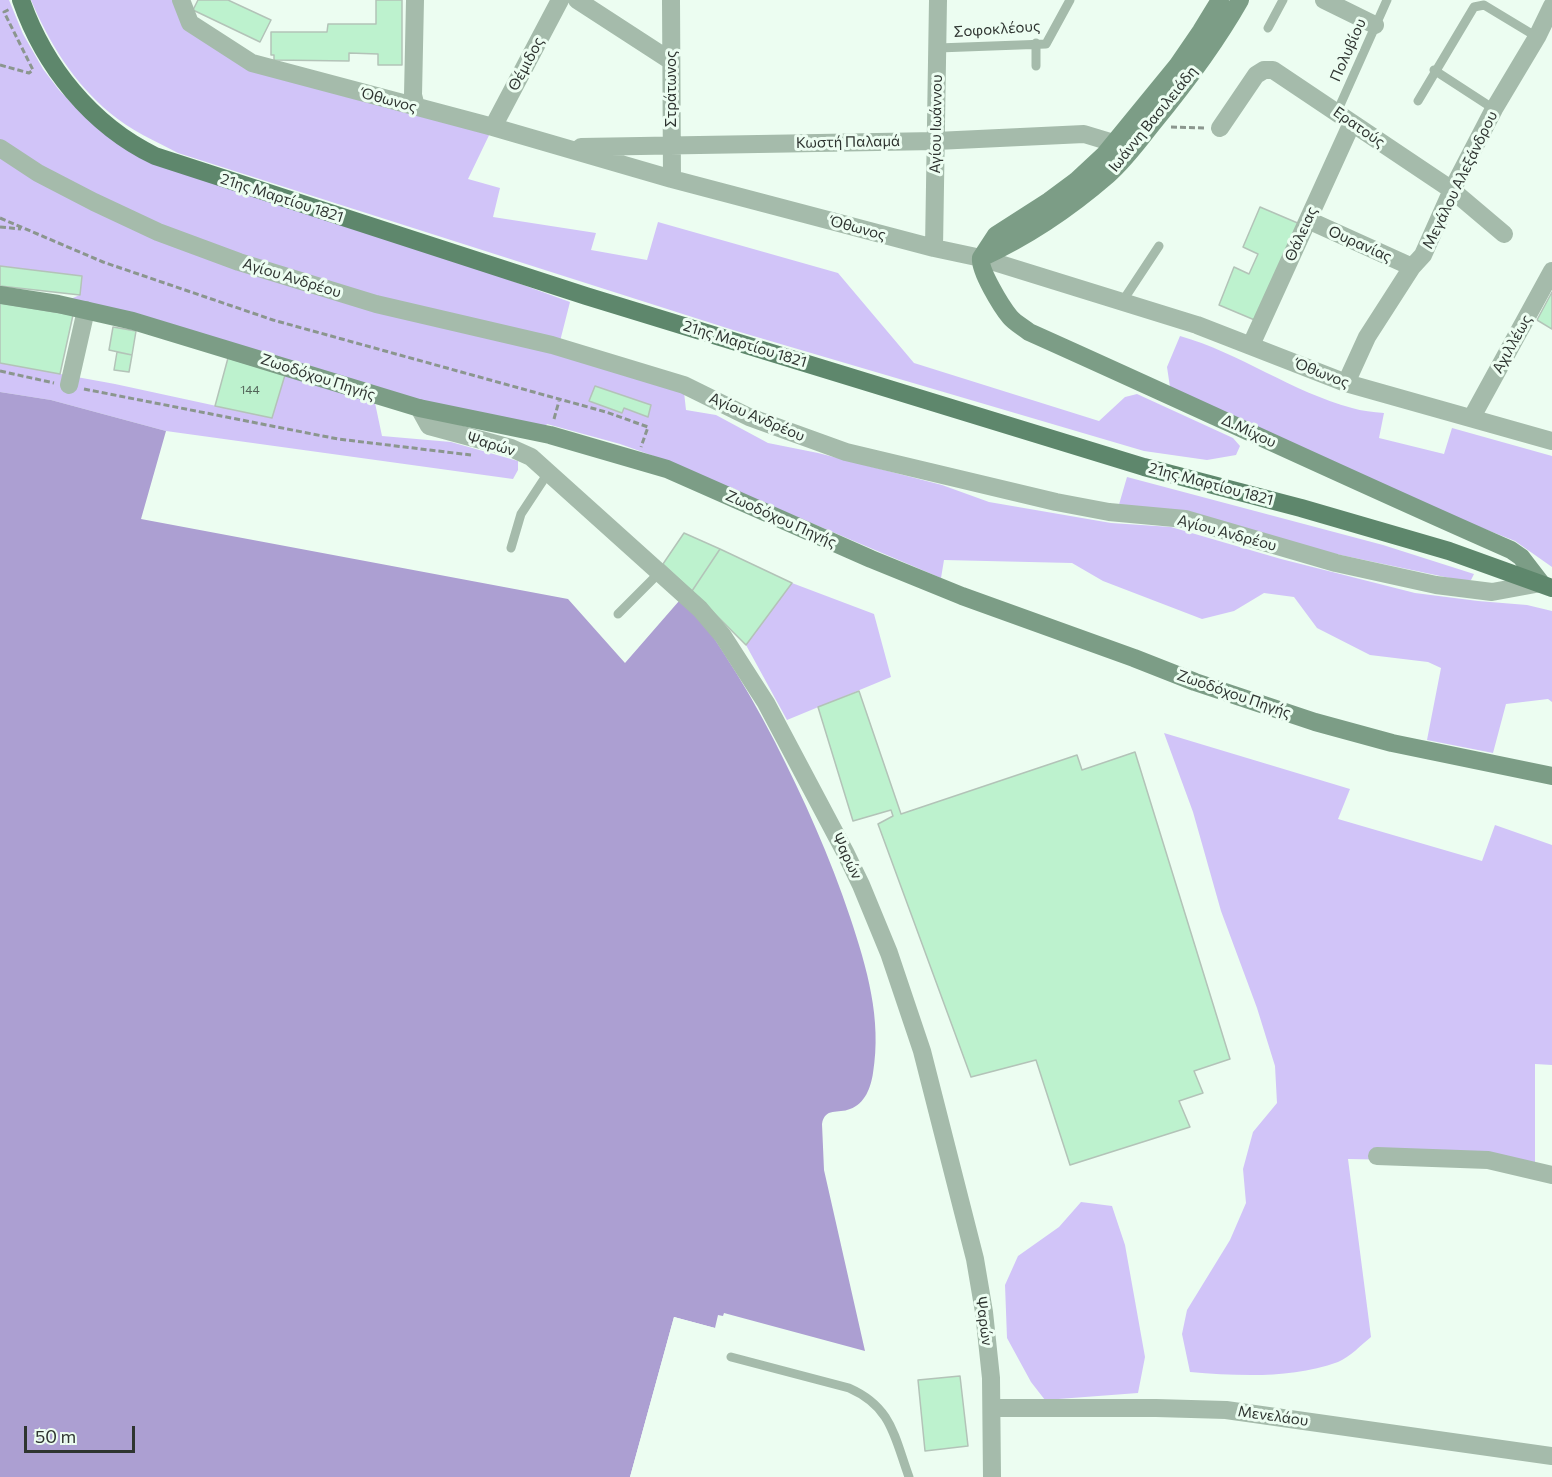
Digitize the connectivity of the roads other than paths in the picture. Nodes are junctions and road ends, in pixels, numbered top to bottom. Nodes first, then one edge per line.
1 (21, 0) edge
2 (181, 0) edge
3 (415, 0) edge
4 (560, 0) edge
5 (577, 0) edge
6 (671, 0) edge
7 (938, 0) edge
8 (1070, 0) edge
9 (1220, 0) edge
10 (1240, 0) edge
11 (1283, 0) edge
12 (1324, 0) edge
13 (1387, 0) edge
14 (1552, 6) edge
15 (1375, 26) junction
16 (1268, 27) dead end
17 (1537, 38) junction
18 (1036, 43) junction
19 (938, 48) junction
20 (671, 61) junction
21 (1036, 66) dead end
22 (1434, 70) junction
23 (1418, 101) dead end
24 (416, 107) junction
25 (1494, 109) junction
26 (1337, 112) junction
27 (1352, 123) junction
28 (493, 127) junction
29 (1220, 128) road end
30 (936, 141) junction
31 (1115, 142) junction
32 (672, 145) junction
33 (561, 147) junction
34 (0, 148) edge
35 (1133, 149) junction
36 (672, 179) junction
37 (1452, 190) junction
38 (1308, 220) junction
39 (1504, 234) dead end
40 (1159, 246) dead end
41 (934, 248) junction
42 (981, 258) junction
43 (1412, 267) junction
44 (1552, 271) edge
45 (0, 295) edge
46 (1122, 302) junction
47 (86, 310) junction
48 (1251, 345) junction
49 (1346, 383) junction
50 (69, 385) road end
51 (419, 408) junction
52 (1472, 417) junction
53 (1552, 441) edge
54 (548, 473) junction
55 (511, 548) dead end
56 (658, 574) junction
57 (1546, 585) edge
58 (618, 614) dead end
59 (1552, 776) edge
60 (1377, 1156) dead end
61 (1552, 1175) edge
62 (731, 1357) dead end
63 (992, 1408) junction
64 (1552, 1456) edge
65 (909, 1477) edge
66 (992, 1477) edge

1 - 57 main road, 21ης Μαρτίου 1821
2 - 24 street, Όθωνος
3 - 24 street
4 - 28 street, Θέμιδος
5 - 20 street
6 - 20 street, Στράτωνος
7 - 19 street, Αγίου Ιωάννου
8 - 18 lane, Σοφοκλέους
9 - 31 main road, Ιωάννη Βασιλειάδη
10 - 35 main road, Ιωάννη Βασιλειάδη
11 - 16 lane
12 - 15 street
13 - 15 lane, Πολυβίου
14 - 17 street, Μεγάλου Αλεξάνδρου
15 - 26 lane, Πολυβίου
17 - 22 lane
17 - 25 street, Μεγάλου Αλεξάνδρου
18 - 19 lane, Σοφοκλέους
18 - 21 lane
19 - 30 street, Αγίου Ιωάννου
20 - 32 street, Στράτωνος
22 - 23 lane
22 - 25 lane
24 - 28 street, Όθωνος
25 - 37 street, Μεγάλου Αλεξάνδρου
26 - 27 street, Ερατούς
26 - 29 street, Ερατούς
27 - 37 street, Ερατούς
27 - 38 street, Θάλειας
28 - 33 street, Όθωνος
30 - 31 street, Κωστή Παλαμά
30 - 32 street, Κωστή Παλαμά
30 - 41 street, Αγίου Ιωάννου
31 - 35 street, Κωστή Παλαμά
31 - 42 main road, Ιωάννη Βασιλειάδη
32 - 33 street, Κωστή Παλαμά
32 - 36 street, Στράτωνος
33 - 36 street, Όθωνος
34 - 57 street, Αγίου Ανδρέου
35 - 42 main road, Ιωάννη Βασιλειάδη
36 - 41 street, Όθωνος
37 - 39 street, Ερατούς
37 - 43 street, Μεγάλου Αλεξάνδρου
38 - 43 street, Ουρανίας
38 - 48 street, Θάλειας
40 - 46 lane
41 - 42 street, Όθωνος
42 - 46 street, Όθωνος
42 - 57 main road, Δ.Μίχου
43 - 49 street, Μεγάλου Αλεξάνδρου
44 - 52 street, Αχιλλέως
45 - 47 main road, Ζωοδόχου Πηγής
46 - 48 street, Όθωνος
47 - 50 street
47 - 51 main road, Ζωοδόχου Πηγής
48 - 49 street, Όθωνος
49 - 52 street, Όθωνος
51 - 54 street, Ψαρών
51 - 59 main road, Ζωοδόχου Πηγής
52 - 53 street, Όθωνος
54 - 55 lane
54 - 56 street, Ψαρών
56 - 58 lane
56 - 63 street, Ψαρών
60 - 61 street
62 - 65 lane
63 - 64 street, Μενελάου
63 - 66 street, Ψαρών

